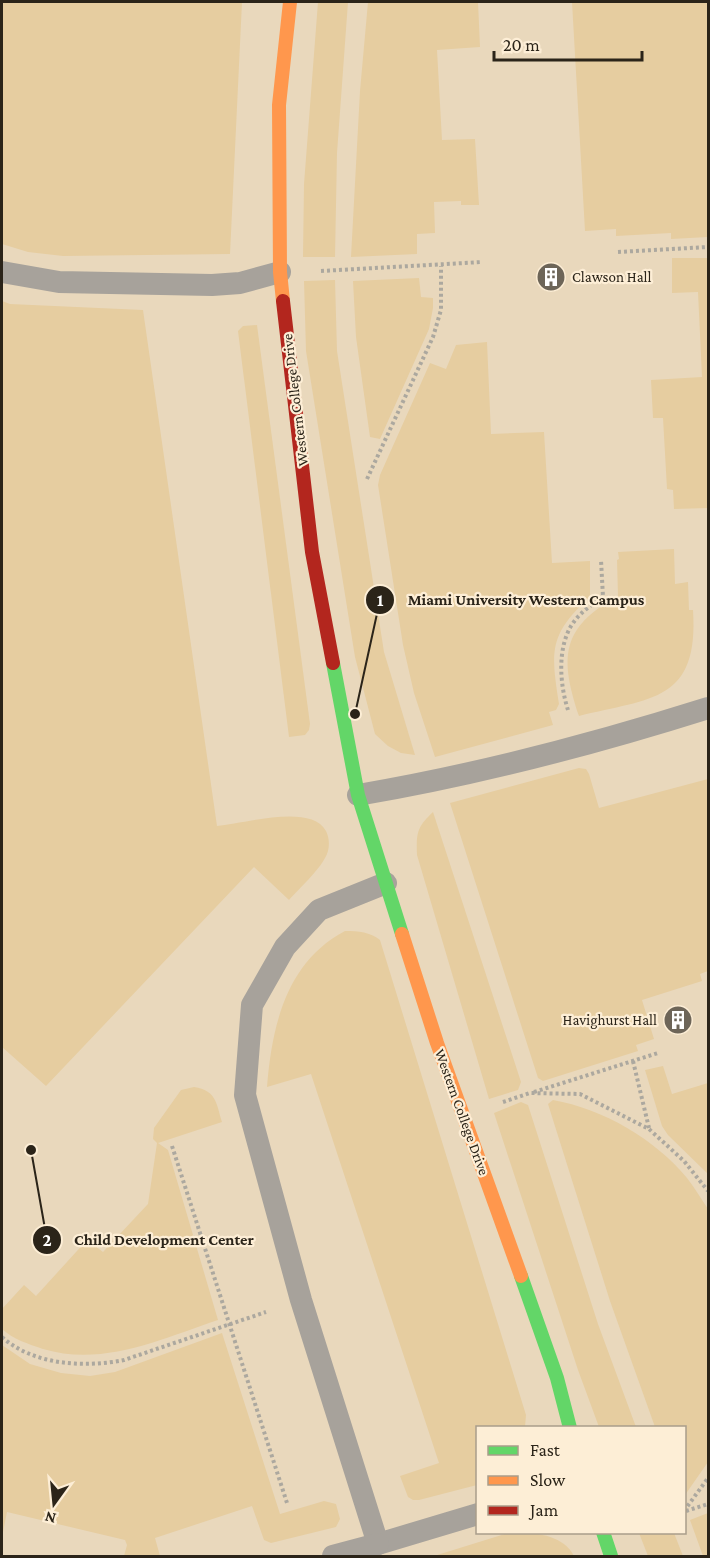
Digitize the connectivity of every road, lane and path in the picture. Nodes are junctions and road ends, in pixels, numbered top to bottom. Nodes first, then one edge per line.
1 (290, 2) edge
2 (708, 247) edge
3 (618, 252) dead end
4 (482, 262) dead end
5 (441, 266) junction
6 (2, 272) edge
7 (280, 273) junction
8 (367, 479) dead end
9 (601, 560) dead end
10 (708, 708) edge
11 (578, 745) junction
12 (358, 795) junction
13 (386, 883) junction
14 (658, 1053) dead end
15 (633, 1061) junction
16 (530, 1093) junction
17 (462, 1115) junction
18 (649, 1129) junction
19 (172, 1146) dead end
20 (708, 1191) edge
21 (301, 1300) junction
22 (228, 1325) junction
23 (2, 1337) edge
24 (569, 1426) edge
25 (708, 1478) edge
26 (287, 1503) dead end
27 (708, 1504) edge
28 (686, 1509) edge
29 (686, 1511) edge
30 (476, 1514) edge
31 (603, 1534) edge
32 (378, 1544) junction
33 (335, 1556) edge
34 (611, 1557) edge

1 - 7 street, Western College Drive
2 - 3 path
4 - 5 path
5 - 7 path
5 - 8 path
6 - 7 lane
7 - 12 street, Western College Drive
9 - 11 path
10 - 11 lane
11 - 12 lane
12 - 13 street, Western College Drive
13 - 17 street, Western College Drive
13 - 21 lane
14 - 15 path
15 - 16 path
15 - 18 path
16 - 17 path
16 - 18 path
17 - 24 street, Western College Drive
18 - 20 path
19 - 22 path
21 - 22 path
21 - 32 lane
22 - 23 path
22 - 26 path
25 - 28 path
27 - 29 path
30 - 32 lane
31 - 34 street
32 - 33 lane

